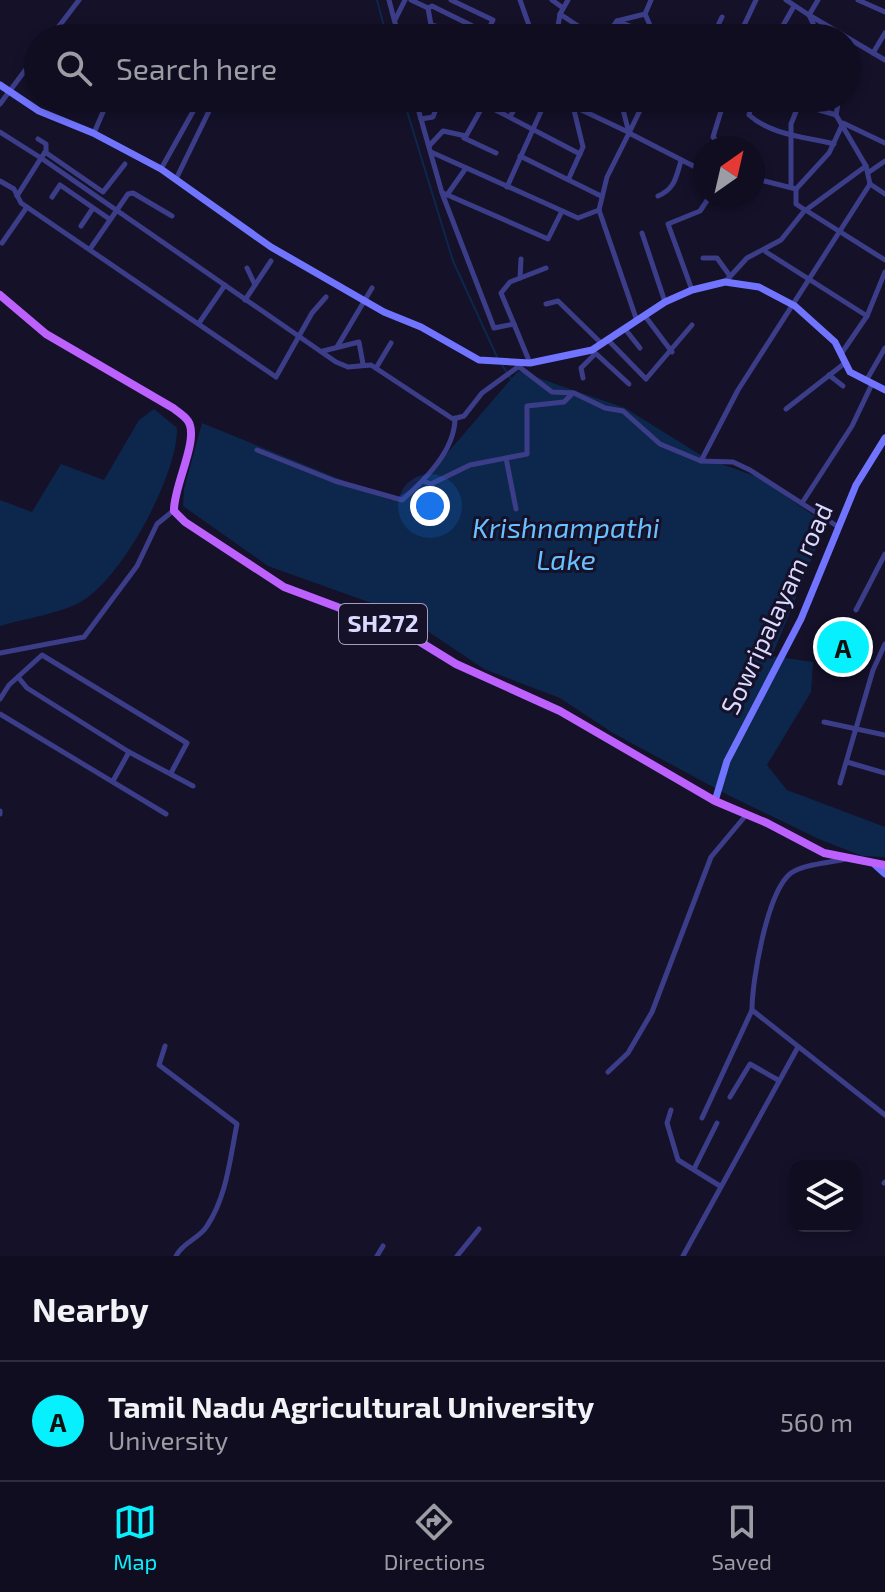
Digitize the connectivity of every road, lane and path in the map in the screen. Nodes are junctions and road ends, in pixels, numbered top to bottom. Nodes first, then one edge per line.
1 (79, 0) edge
2 (389, 0) edge
3 (408, 0) edge
4 (451, 0) edge
5 (520, 0) edge
6 (552, 0) edge
7 (568, 0) edge
8 (651, 0) edge
9 (756, 0) edge
10 (786, 0) edge
11 (818, 0) edge
12 (858, 0) edge
13 (794, 6) junction
14 (428, 8) junction
15 (561, 11) junction
16 (885, 12) edge
17 (645, 14) junction
18 (809, 15) junction
19 (722, 17) dead end
20 (395, 21) junction
21 (617, 21) junction
22 (61, 24) edge
23 (396, 24) edge
24 (431, 24) edge
25 (467, 24) edge
26 (491, 24) edge
27 (529, 24) edge
28 (559, 24) edge
29 (578, 24) edge
30 (615, 24) edge
31 (624, 24) edge
32 (648, 24) edge
33 (719, 24) edge
34 (745, 24) edge
35 (784, 24) edge
36 (813, 24) edge
37 (824, 24) edge
38 (885, 33) edge
39 (861, 46) edge
40 (873, 53) junction
41 (885, 60) edge
42 (24, 72) edge
43 (0, 85) edge
44 (9, 92) junction
45 (24, 102) edge
46 (0, 104) edge
47 (41, 112) edge
48 (103, 112) dead end
49 (193, 112) edge
50 (209, 112) edge
51 (419, 112) edge
52 (435, 112) edge
53 (479, 112) edge
54 (504, 112) edge
55 (513, 112) edge
56 (540, 112) edge
57 (574, 112) edge
58 (585, 112) edge
59 (624, 112) edge
60 (639, 112) edge
61 (721, 112) edge
62 (751, 112) edge
63 (797, 112) edge
64 (826, 112) edge
65 (837, 112) edge
66 (511, 115) junction
67 (836, 115) junction
68 (421, 119) junction
69 (843, 123) junction
70 (531, 131) junction
71 (0, 132) edge
72 (93, 133) junction
73 (629, 133) junction
74 (791, 134) junction
75 (713, 136) edge
76 (463, 137) junction
77 (38, 139) dead end
78 (885, 143) edge
79 (834, 144) junction
80 (429, 149) junction
81 (496, 153) dead end
82 (580, 154) junction
83 (43, 155) junction
84 (520, 156) junction
85 (681, 161) junction
86 (885, 161) edge
87 (125, 164) dead end
88 (693, 166) edge
89 (466, 168) junction
90 (161, 169) junction
91 (867, 169) junction
92 (569, 178) junction
93 (176, 179) junction
94 (0, 181) edge
95 (765, 181) edge
96 (870, 184) junction
97 (507, 187) junction
98 (794, 188) junction
99 (444, 194) junction
100 (885, 194) edge
101 (17, 196) junction
102 (658, 196) dead end
103 (52, 197) dead end
104 (602, 197) junction
105 (27, 207) junction
106 (93, 208) junction
107 (115, 208) junction
108 (702, 208) edge
109 (599, 210) junction
110 (806, 210) junction
111 (562, 211) junction
112 (172, 216) dead end
113 (108, 218) junction
114 (81, 226) dead end
115 (642, 233) dead end
116 (840, 233) junction
117 (2, 243) edge
118 (90, 249) junction
119 (765, 251) junction
120 (703, 258) dead end
121 (521, 259) dead end
122 (885, 260) edge
123 (271, 261) dead end
124 (247, 268) dead end
125 (546, 268) dead end
126 (885, 272) edge
127 (520, 278) junction
128 (728, 279) junction
129 (810, 281) junction
130 (225, 285) junction
131 (255, 285) junction
132 (372, 288) dead end
133 (692, 290) junction
134 (0, 295) edge
135 (326, 297) dead end
136 (245, 300) junction
137 (364, 300) junction
138 (665, 302) junction
139 (546, 304) dead end
140 (795, 306) junction
141 (645, 316) junction
142 (867, 316) junction
143 (637, 321) junction
144 (199, 323) junction
145 (514, 324) junction
146 (692, 325) dead end
147 (625, 329) junction
148 (301, 336) junction
149 (605, 342) junction
150 (391, 343) dead end
151 (337, 347) junction
152 (640, 348) dead end
153 (885, 348) edge
154 (322, 352) junction
155 (593, 352) junction
156 (672, 352) junction
157 (841, 354) junction
158 (845, 363) junction
159 (363, 364) junction
160 (519, 365) junction
161 (376, 368) junction
162 (829, 375) junction
163 (583, 378) dead end
164 (869, 382) junction
165 (629, 384) dead end
166 (843, 386) dead end
167 (885, 390) edge
168 (574, 393) junction
169 (786, 409) dead end
170 (455, 418) junction
171 (885, 438) edge
172 (257, 450) dead end
173 (506, 458) junction
174 (701, 461) junction
175 (423, 481) junction
176 (802, 503) junction
177 (516, 509) dead end
178 (174, 511) junction
179 (837, 526) junction
180 (885, 554) edge
181 (856, 610) dead end
182 (885, 644) edge
183 (35, 648) junction
184 (0, 653) edge
185 (42, 655) junction
186 (18, 677) junction
187 (0, 699) edge
188 (0, 714) edge
189 (824, 722) dead end
190 (858, 728) junction
191 (885, 735) edge
192 (129, 752) junction
193 (847, 762) junction
194 (171, 773) junction
195 (885, 773) edge
196 (113, 781) junction
197 (840, 783) dead end
198 (193, 786) dead end
199 (715, 801) junction
200 (166, 814) dead end
201 (747, 814) junction
202 (845, 859) junction
203 (880, 865) edge
204 (885, 874) edge
205 (752, 1010) junction
206 (165, 1046) dead end
207 (798, 1047) junction
208 (608, 1072) dead end
209 (779, 1080) junction
210 (730, 1097) dead end
211 (671, 1110) dead end
212 (885, 1115) edge
213 (702, 1118) dead end
214 (717, 1123) dead end
215 (694, 1169) junction
216 (720, 1186) junction
217 (479, 1229) dead end
218 (383, 1246) dead end
219 (176, 1256) edge
220 (377, 1256) edge
221 (457, 1256) edge
222 (683, 1256) edge

1 - 22 street
2 - 20 street
3 - 14 street
3 - 20 street
4 - 26 street
5 - 27 street
6 - 15 street
7 - 15 street
8 - 17 street
9 - 34 street
10 - 13 street
11 - 18 street
12 - 16 street
13 - 18 street
13 - 35 street
14 - 24 street
14 - 25 street
15 - 28 street
15 - 29 street
17 - 21 street
17 - 32 street
18 - 36 street
18 - 37 street
19 - 33 street
20 - 23 street
21 - 30 street
21 - 31 street
38 - 40 street
39 - 40 street
40 - 41 street
42 - 44 street
43 - 44 street
44 - 45 street
44 - 46 street
47 - 72 street
48 - 72 street
49 - 90 street
50 - 93 street
51 - 68 street
52 - 68 street
53 - 76 street
54 - 66 street
55 - 66 street
56 - 70 street
57 - 82 street
58 - 73 street
59 - 73 street
60 - 73 street
61 - 75 street
62 - 74 street
63 - 74 street
64 - 67 street
65 - 67 street
66 - 70 street
67 - 69 street
68 - 80 street
69 - 78 street
69 - 79 street
69 - 91 street
70 - 82 street
70 - 84 street
71 - 83 street
72 - 90 street
73 - 85 street
73 - 104 street
74 - 79 street
74 - 98 street
76 - 80 street
76 - 81 street
77 - 83 street
79 - 98 street
80 - 89 street
80 - 99 street
82 - 92 street
83 - 87 street
83 - 101 street
83 - 107 street
84 - 92 street
84 - 97 street
85 - 88 street
85 - 102 street
86 - 91 street
89 - 97 street
89 - 99 street
90 - 93 street
91 - 96 street
91 - 110 street
92 - 104 street
93 - 137 street
94 - 101 street
95 - 98 street
96 - 100 street
96 - 116 street
97 - 111 street
98 - 110 street
99 - 111 street
99 - 145 street
101 - 105 street
103 - 106 street
104 - 109 street
105 - 117 street
105 - 118 street
106 - 113 street
106 - 114 street
107 - 112 street
107 - 113 street
107 - 130 street
108 - 133 street
109 - 111 street
109 - 143 street
110 - 116 street
110 - 119 street
113 - 118 street
115 - 138 street
116 - 122 street
116 - 129 street
118 - 144 street
119 - 128 street
119 - 129 street
120 - 128 street
121 - 127 street
123 - 131 street
124 - 131 street
125 - 127 street
126 - 142 street
127 - 145 street
128 - 133 street
128 - 140 street
129 - 140 street
129 - 142 street
130 - 136 street
130 - 144 street
131 - 136 street
132 - 137 street
133 - 138 street
134 - 178 main road
135 - 148 street
136 - 148 street
137 - 151 street
137 - 160 street
138 - 141 street
139 - 149 street
140 - 157 street
140 - 174 street
141 - 143 street
141 - 156 street
142 - 157 street
143 - 147 street
144 - 148 street
145 - 160 street
146 - 156 street
147 - 149 street
147 - 152 street
148 - 154 street
149 - 155 street
149 - 156 street
150 - 161 street
151 - 154 street
151 - 159 street
153 - 164 street
154 - 159 street
155 - 160 street
155 - 163 street
155 - 165 street
157 - 158 street
158 - 162 street
158 - 164 street
159 - 161 street
160 - 168 street
160 - 170 street
161 - 170 street
162 - 166 street
162 - 169 street
164 - 167 street
164 - 176 street
168 - 173 street
168 - 174 street
170 - 175 street
171 - 179 street, Sowripalayam road
172 - 175 street
173 - 175 street
173 - 177 street
174 - 176 street
176 - 179 street
178 - 183 street
178 - 199 main road, SH272
179 - 199 street, Sowripalayam road
180 - 181 street
182 - 190 street
183 - 184 street
183 - 185 street
185 - 186 street
185 - 194 street
186 - 187 street
186 - 192 street
188 - 196 street
189 - 190 street
190 - 191 street
190 - 193 street
192 - 194 street
192 - 196 street
193 - 195 street
193 - 197 street
194 - 198 street
196 - 200 street
199 - 201 main road, SH272
201 - 202 main road, SH272
201 - 208 street
202 - 203 main road, SH272
202 - 205 street
203 - 204 street
205 - 207 street
205 - 213 street
206 - 219 street
207 - 209 street
207 - 212 street
209 - 210 street
209 - 216 street
211 - 215 street
214 - 215 street
215 - 216 street
216 - 222 street
217 - 221 street
218 - 220 street

